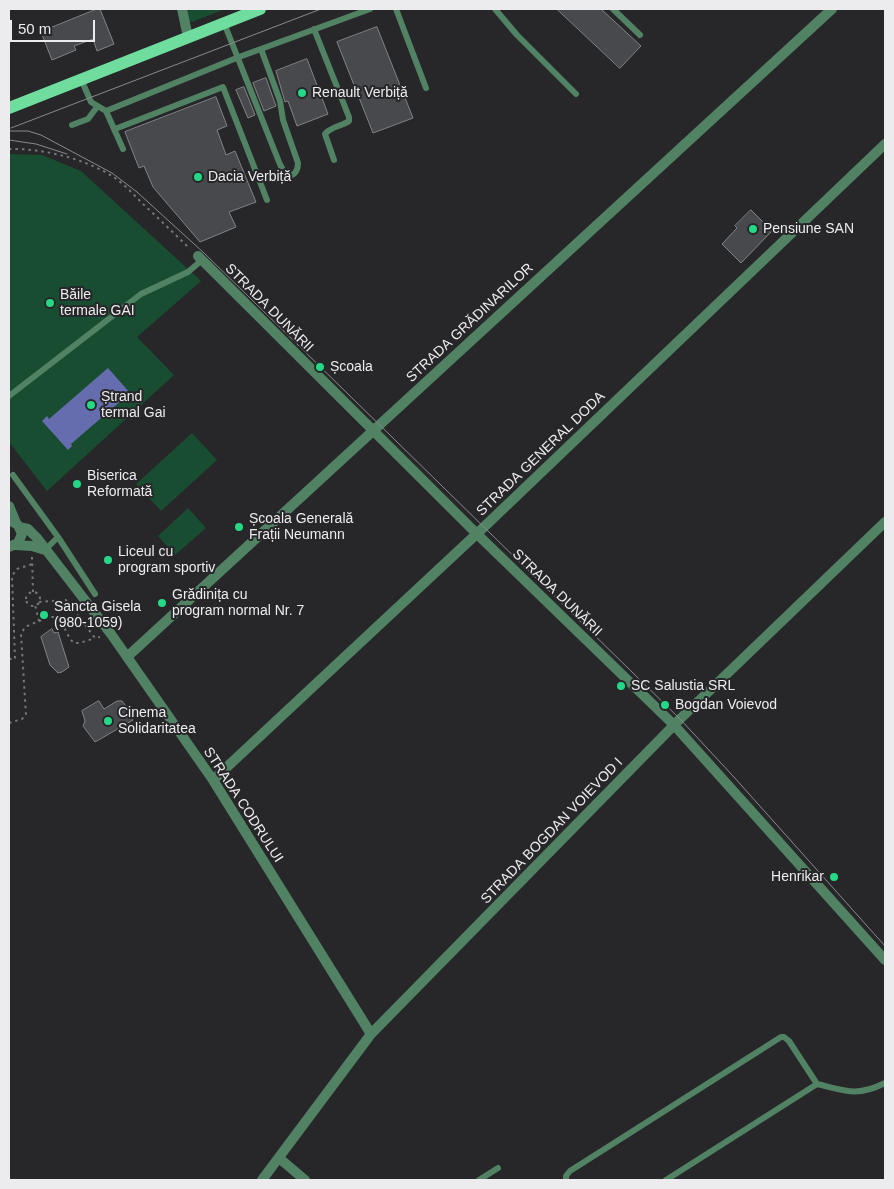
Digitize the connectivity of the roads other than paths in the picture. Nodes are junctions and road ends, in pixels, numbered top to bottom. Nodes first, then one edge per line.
1 (182, 9) edge
2 (370, 9) edge
3 (396, 9) edge
4 (495, 9) edge
5 (613, 9) edge
6 (832, 9) edge
7 (254, 10) edge
8 (224, 23) junction
9 (314, 30) junction
10 (640, 35) dead end
11 (188, 37) junction
12 (261, 49) junction
13 (239, 57) junction
14 (81, 79) junction
15 (426, 88) dead end
16 (576, 94) dead end
17 (10, 105) edge
18 (97, 107) junction
19 (106, 111) junction
20 (72, 125) dead end
21 (115, 129) junction
22 (885, 144) edge
23 (123, 149) dead end
24 (334, 160) dead end
25 (267, 200) dead end
26 (200, 258) joint
27 (9, 396) edge
28 (373, 431) junction
29 (13, 475) dead end
30 (9, 506) edge
31 (885, 522) edge
32 (15, 523) edge
33 (477, 534) junction
34 (58, 538) junction
35 (11, 547) edge
36 (45, 550) junction
37 (95, 594) dead end
38 (126, 656) junction
39 (674, 725) junction
40 (213, 780) junction
41 (885, 960) edge
42 (371, 1034) junction
43 (885, 1083) edge
44 (817, 1084) junction
45 (279, 1158) junction
46 (498, 1168) dead end
47 (262, 1180) edge
48 (305, 1180) edge
49 (479, 1180) edge
50 (566, 1180) edge
51 (666, 1180) edge

1 - 11 street
2 - 9 lane
3 - 15 lane
4 - 16 lane
5 - 10 lane
6 - 28 street, STRADA GRĂDINARILOR
7 - 8 main road
8 - 11 main road
8 - 13 lane
9 - 12 lane
9 - 24 lane
11 - 14 main road
12 - 13 lane
12 - 13 lane
13 - 19 lane
14 - 17 main road
14 - 18 lane
18 - 19 lane
18 - 20 lane
19 - 21 lane
21 - 23 lane
21 - 25 lane
22 - 33 street, STRADA GENERAL DODA
26 - 27 lane
26 - 28 street, STRADA DUNĂRII
28 - 33 street, STRADA DUNĂRII
28 - 38 street, STRADA GRĂDINARILOR
29 - 34 lane
30 - 32 street
31 - 39 street, STRADA BOGDAN VOIEVOD I
32 - 35 street
32 - 36 street, STRADA CODRULUI
33 - 39 street, STRADA DUNĂRII
33 - 40 street, STRADA GENERAL DODA
34 - 36 lane
34 - 37 lane
35 - 36 street
36 - 38 street, STRADA CODRULUI
38 - 40 street, STRADA CODRULUI
39 - 41 street, STRADA DUNĂRII
39 - 42 street, STRADA BOGDAN VOIEVOD I
40 - 42 street, STRADA CODRULUI
42 - 45 street, STRADA BOGDAN VOIEVOD I
43 - 44 lane
44 - 50 lane
44 - 51 lane
45 - 47 street, STRADA BOGDAN VOIEVOD I
45 - 48 street
46 - 49 lane

